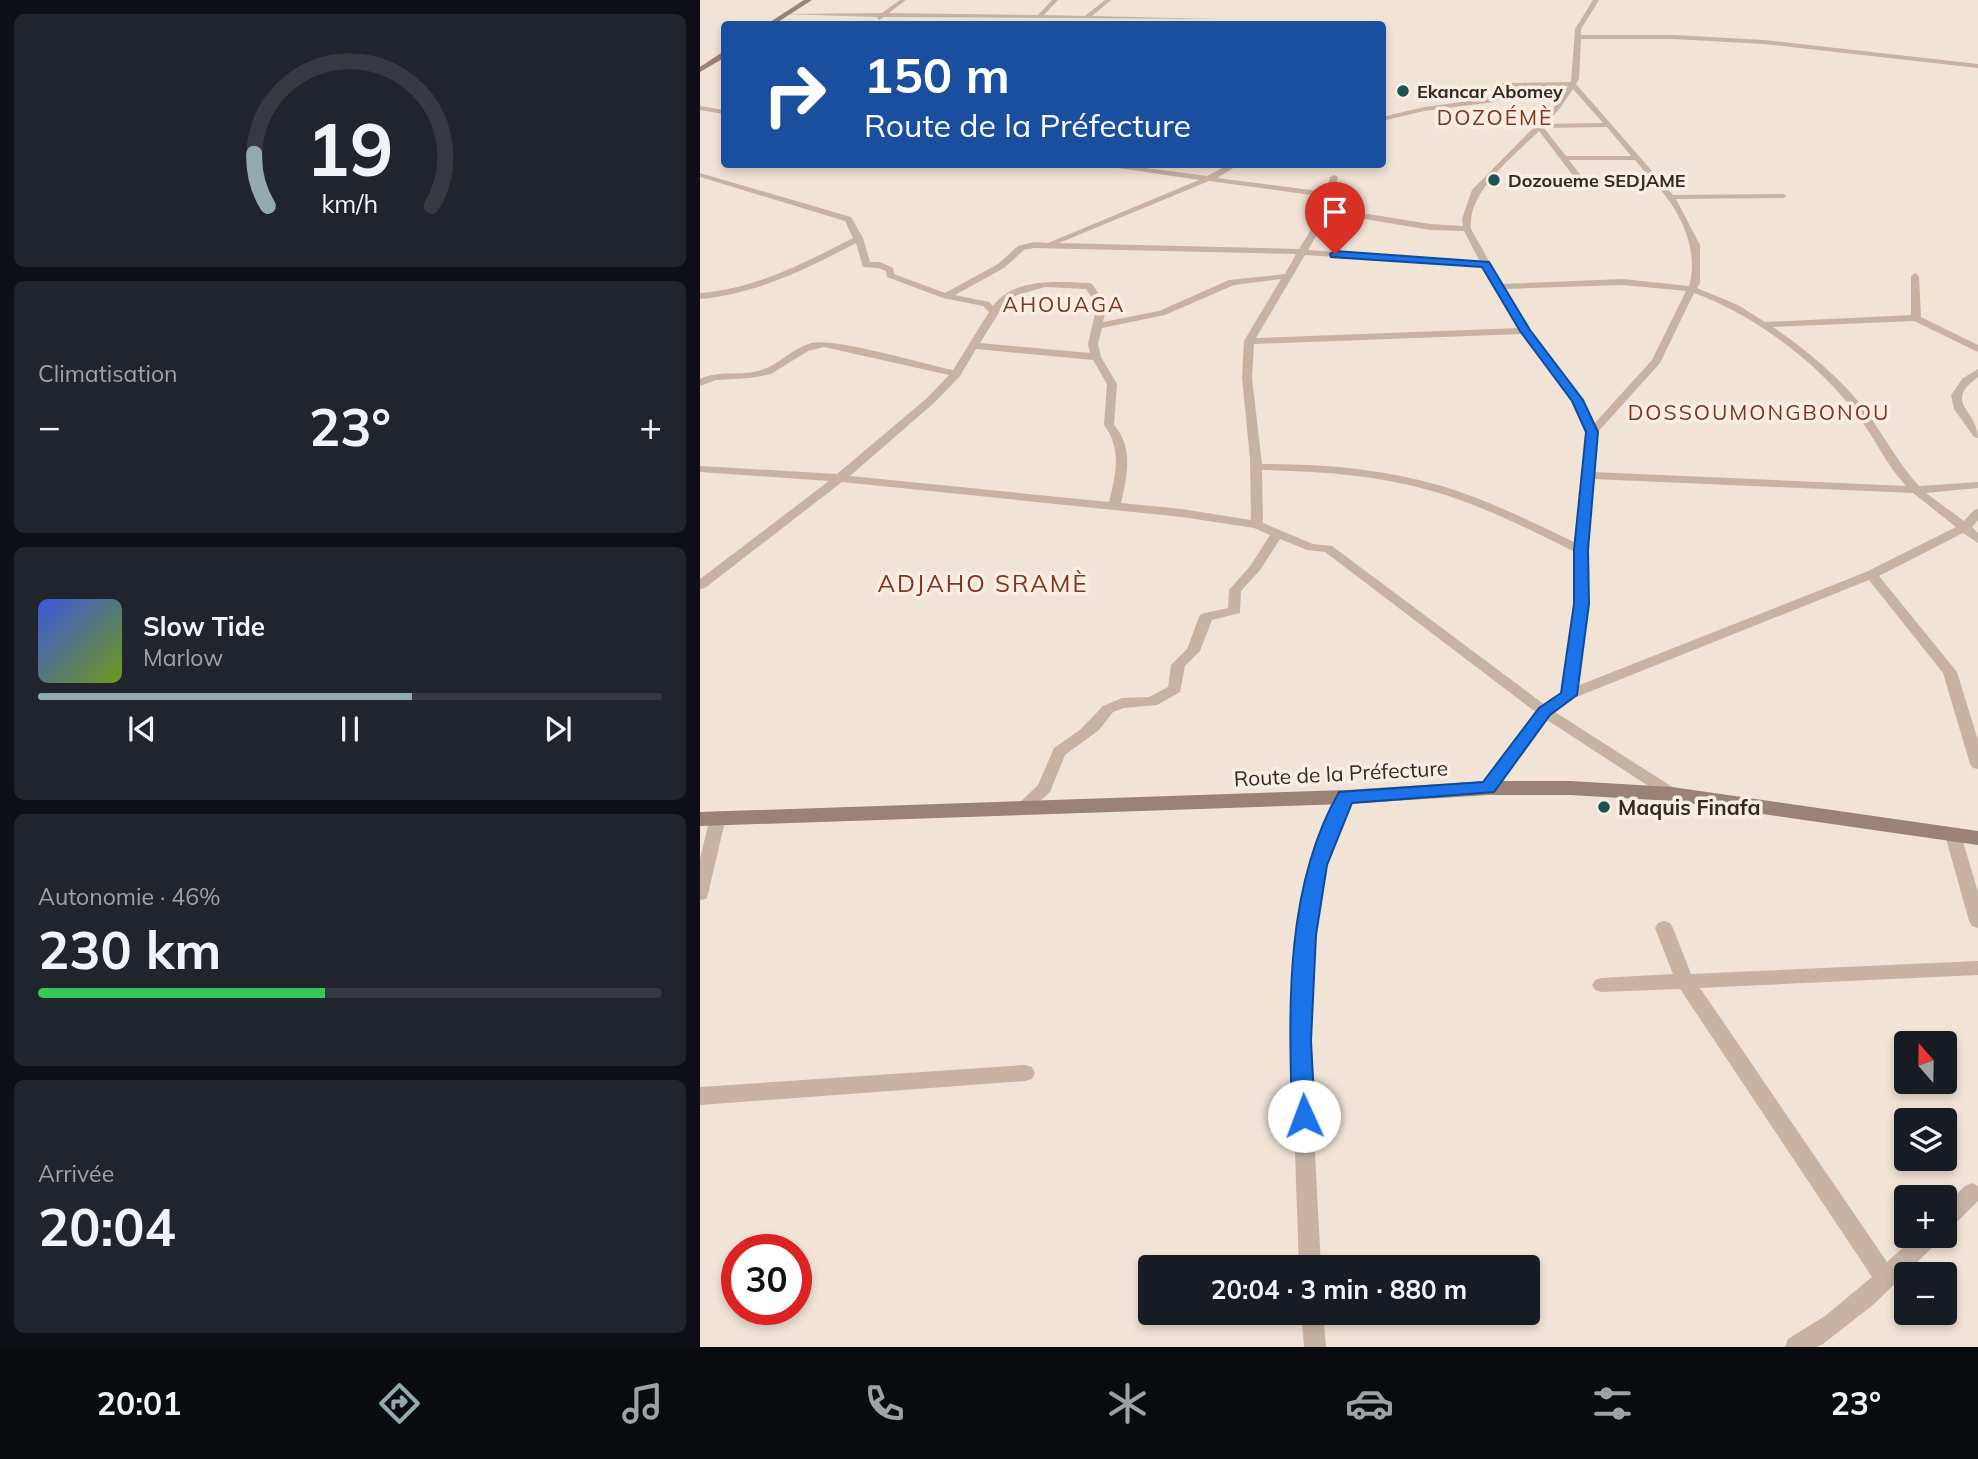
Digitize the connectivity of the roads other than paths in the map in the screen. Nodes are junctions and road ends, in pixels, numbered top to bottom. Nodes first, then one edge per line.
1 (809, 0) edge
2 (903, 0) edge
3 (1055, 0) edge
4 (1108, 0) edge
5 (1596, 0) edge
6 (940, 6) dead end
7 (994, 7) dead end
8 (786, 14) junction
9 (880, 16) junction
10 (929, 16) junction
11 (984, 16) junction
12 (1040, 16) junction
13 (1087, 17) junction
14 (1214, 19) dead end
15 (776, 21) edge
16 (876, 21) edge
17 (1577, 37) junction
18 (721, 57) edge
19 (1978, 66) edge
20 (700, 71) edge
21 (1573, 84) junction
22 (700, 108) edge
23 (721, 111) edge
24 (1386, 118) edge
25 (1609, 125) junction
26 (1539, 126) junction
27 (1565, 158) junction
28 (1636, 158) junction
29 (1121, 168) edge
30 (1230, 168) edge
31 (700, 175) edge
32 (1334, 177) dead end
33 (1207, 181) junction
34 (1660, 186) junction
35 (1330, 195) junction
36 (1783, 196) dead end
37 (1671, 197) junction
38 (1327, 210) junction
39 (1467, 229) junction
40 (859, 238) junction
41 (1048, 245) junction
42 (1303, 253) junction
43 (1486, 265) junction
44 (1288, 276) junction
45 (1915, 276) dead end
46 (1501, 287) junction
47 (1692, 289) junction
48 (700, 296) edge
49 (946, 296) junction
50 (995, 313) junction
51 (1916, 318) junction
52 (1762, 325) junction
53 (1097, 326) junction
54 (1525, 331) junction
55 (1249, 341) junction
56 (975, 345) junction
57 (1978, 349) edge
58 (1096, 357) junction
59 (1978, 372) edge
60 (956, 374) junction
61 (700, 383) edge
62 (1592, 432) junction
63 (1978, 435) edge
64 (1257, 467) junction
65 (700, 469) edge
66 (1589, 475) junction
67 (840, 478) junction
68 (1978, 485) edge
69 (1916, 490) junction
70 (1115, 507) junction
71 (1978, 513) edge
72 (1257, 525) junction
73 (1965, 527) junction
74 (1278, 532) junction
75 (1978, 540) edge
76 (1581, 550) junction
77 (1871, 575) junction
78 (700, 585) edge
79 (1569, 695) junction
80 (1545, 712) junction
81 (1978, 764) edge
82 (1488, 788) junction
83 (1672, 794) junction
84 (1346, 797) junction
85 (1023, 807) junction
86 (705, 818) edge
87 (1954, 835) junction
88 (1978, 838) edge
89 (700, 894) edge
90 (1978, 920) edge
91 (1664, 928) dead end
92 (1978, 968) edge
93 (1685, 981) junction
94 (1601, 985) dead end
95 (1025, 1073) dead end
96 (700, 1096) edge
97 (1972, 1193) dead end
98 (1957, 1208) edge
99 (1918, 1248) edge
100 (1309, 1255) edge
101 (1886, 1279) junction
102 (1313, 1325) edge
103 (1314, 1347) edge
104 (1796, 1347) edge

1 - 8 street
2 - 9 street
3 - 12 street
4 - 13 street
5 - 17 street
6 - 10 street
7 - 11 street
8 - 9 street
8 - 15 street
9 - 10 street
9 - 16 street
10 - 11 street
11 - 12 street
12 - 13 street
13 - 14 street
17 - 19 street
17 - 21 street
18 - 20 street
21 - 24 street
21 - 25 street
21 - 26 street
22 - 23 street
25 - 26 street
25 - 28 street
26 - 27 street
26 - 39 street
27 - 28 street
27 - 34 street
28 - 34 street
29 - 33 street
30 - 33 street
31 - 40 street
32 - 35 street
33 - 35 street
33 - 41 street
34 - 37 street
35 - 38 street
36 - 37 street
37 - 47 street
38 - 39 street
38 - 42 street
39 - 43 street
40 - 48 street
40 - 49 street
41 - 42 street
41 - 49 street
42 - 43 street
42 - 44 street
43 - 46 street
44 - 53 street
44 - 55 street
45 - 51 street
46 - 47 street
46 - 54 street
47 - 52 street
47 - 62 street
49 - 50 street
50 - 53 street
50 - 56 street
51 - 52 street
51 - 57 street
52 - 69 street
53 - 58 street
54 - 55 street
54 - 62 street
55 - 64 street
56 - 58 street
56 - 60 street
58 - 70 street
59 - 63 street
60 - 61 street
60 - 67 street
62 - 66 street
64 - 72 street
64 - 76 street
65 - 67 street
66 - 69 street
66 - 76 street
67 - 70 street
67 - 78 street
68 - 69 street
69 - 73 street
70 - 72 street
71 - 73 street
72 - 74 street
73 - 75 street
73 - 77 street
74 - 80 street
74 - 85 street
76 - 79 street
77 - 79 street
77 - 81 street
79 - 80 street
80 - 82 street
80 - 83 street
82 - 83 street, Route de la Préfecture
82 - 84 street, Route de la Préfecture
83 - 87 street, Route de la Préfecture
84 - 85 street, Route de la Préfecture
84 - 100 street
85 - 86 street, Route de la Préfecture
86 - 89 street
87 - 88 street, Route de la Préfecture
87 - 90 street
91 - 93 street
92 - 93 street
93 - 94 street
93 - 101 street
95 - 96 street
97 - 98 street
99 - 101 street
101 - 104 street
102 - 103 street

